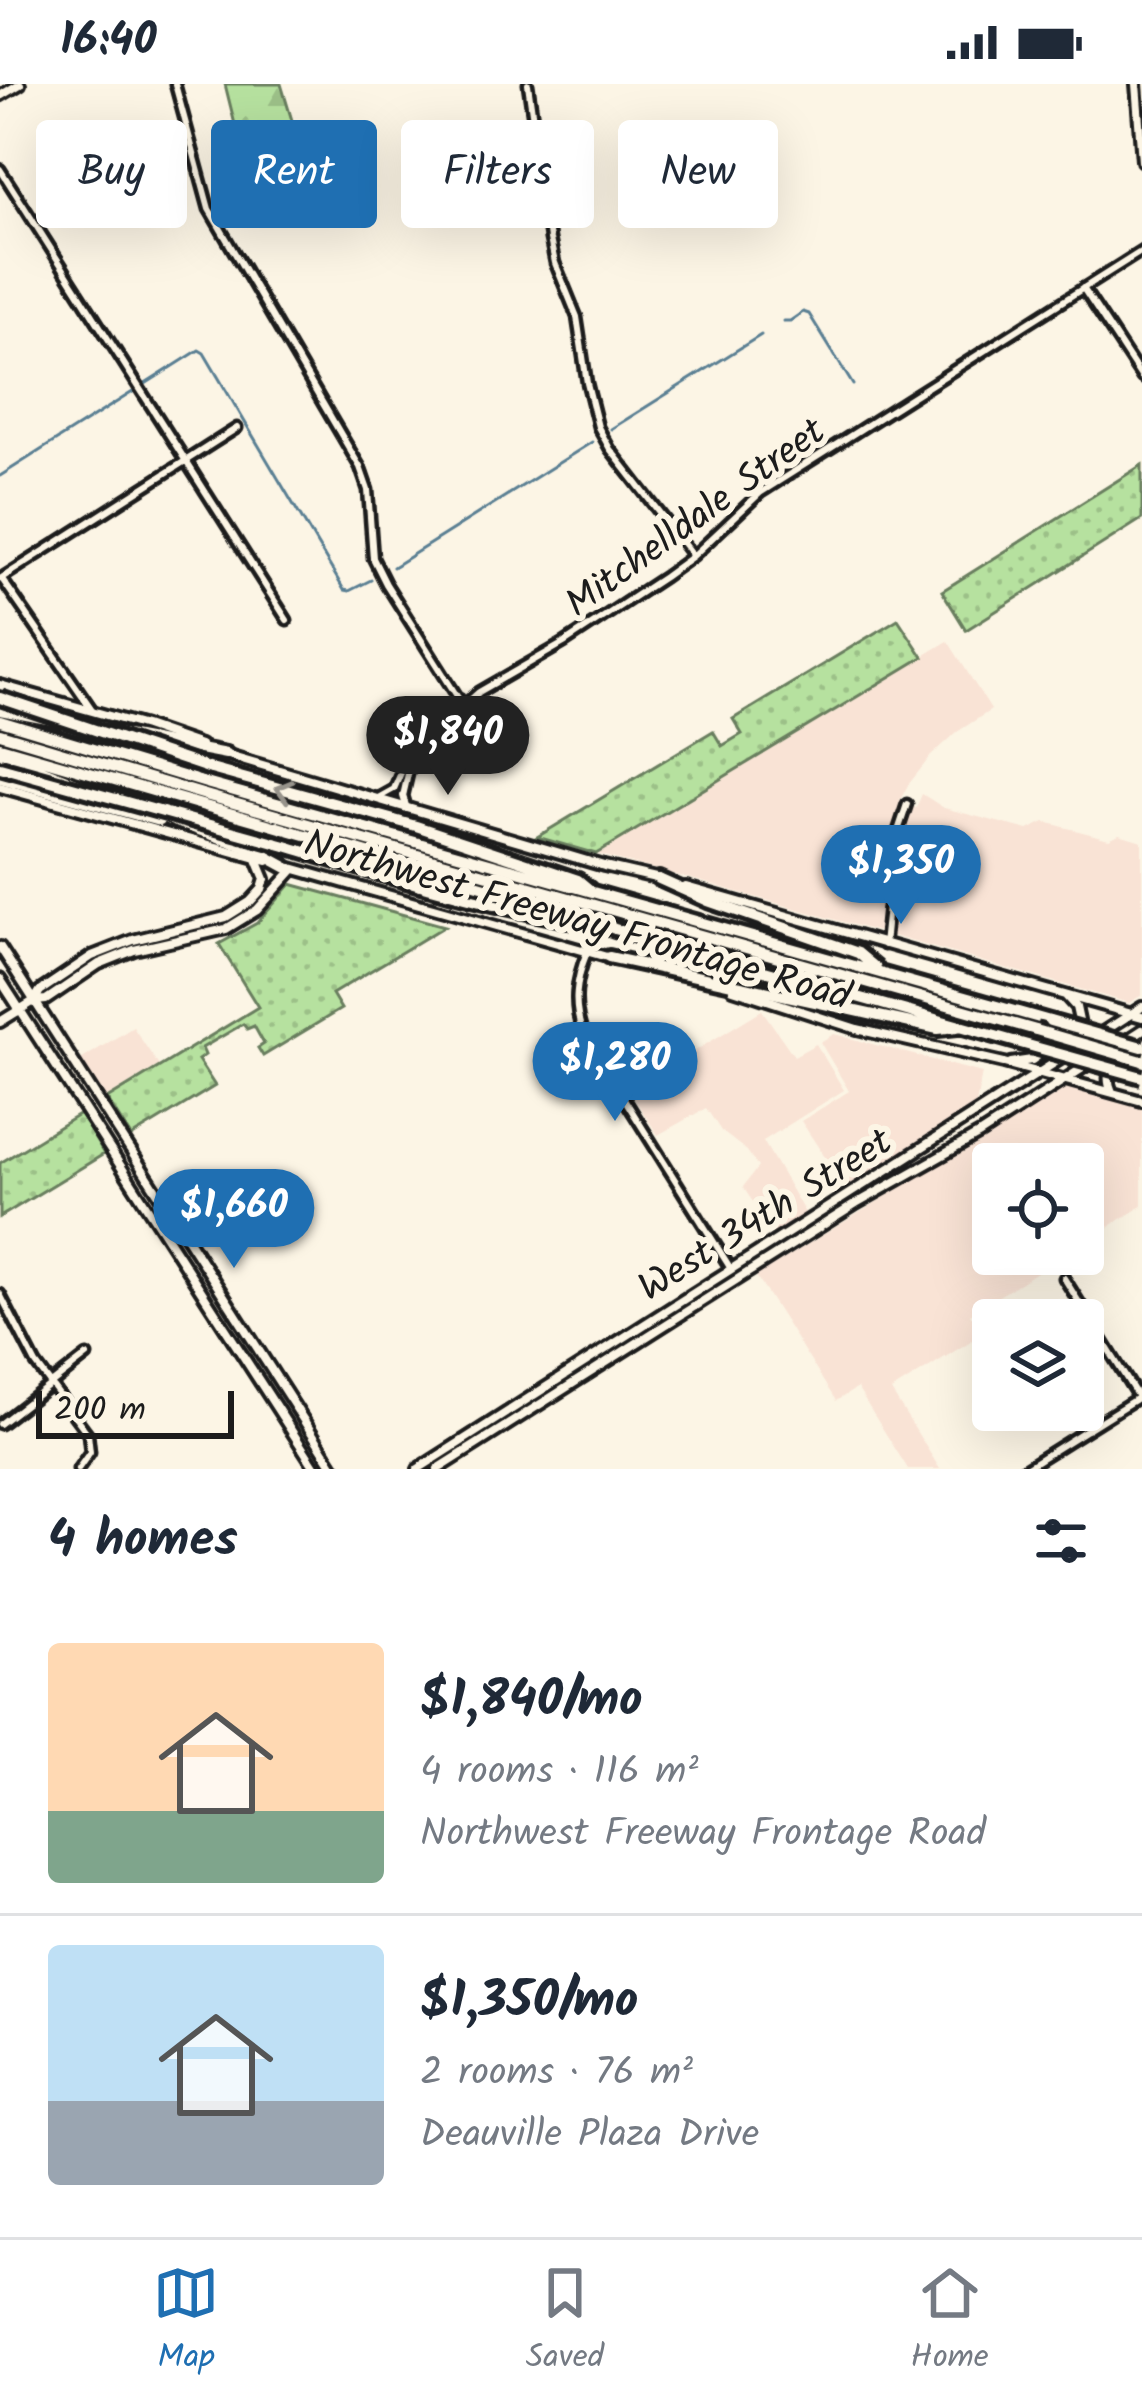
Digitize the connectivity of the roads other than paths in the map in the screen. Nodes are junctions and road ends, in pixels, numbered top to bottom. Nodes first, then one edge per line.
1 (20, 84) edge
2 (175, 84) edge
3 (528, 84) edge
4 (1136, 84) edge
5 (0, 97) edge
6 (1142, 161) edge
7 (0, 169) edge
8 (1142, 251) edge
9 (1083, 288) junction
10 (1142, 378) edge
11 (237, 428) dead end
12 (186, 460) junction
13 (693, 556) junction
14 (0, 578) edge
15 (287, 620) dead end
16 (0, 685) edge
17 (0, 698) edge
18 (462, 705) junction
19 (0, 710) edge
20 (93, 711) junction
21 (0, 721) edge
22 (0, 734) edge
23 (0, 750) edge
24 (226, 754) junction
25 (411, 761) junction
26 (0, 767) edge
27 (0, 782) edge
28 (375, 799) junction
29 (907, 804) dead end
30 (407, 808) junction
31 (198, 831) junction
32 (256, 857) junction
33 (290, 868) junction
34 (659, 879) junction
35 (593, 892) junction
36 (615, 928) junction
37 (884, 945) junction
38 (0, 947) edge
39 (586, 952) junction
40 (609, 957) junction
41 (884, 973) junction
42 (0, 979) edge
43 (1065, 994) junction
44 (34, 1001) junction
45 (1142, 1007) edge
46 (20, 1009) junction
47 (1130, 1014) junction
48 (1142, 1017) edge
49 (0, 1022) edge
50 (962, 1026) junction
51 (1142, 1030) edge
52 (1142, 1044) edge
53 (1142, 1061) edge
54 (1004, 1063) junction
55 (1036, 1073) junction
56 (1142, 1077) edge
57 (84, 1080) junction
58 (1064, 1081) junction
59 (70, 1087) junction
60 (1112, 1092) junction
61 (1004, 1094) junction
62 (1142, 1100) edge
63 (970, 1117) junction
64 (980, 1134) junction
65 (909, 1158) junction
66 (915, 1169) junction
67 (777, 1242) junction
68 (784, 1251) junction
69 (731, 1270) junction
70 (208, 1272) junction
71 (1064, 1278) dead end
72 (737, 1280) junction
73 (195, 1281) junction
74 (0, 1294) edge
75 (87, 1356) dead end
76 (589, 1359) junction
77 (595, 1370) junction
78 (50, 1384) junction
79 (1140, 1396) edge
80 (302, 1417) junction
81 (0, 1424) edge
82 (287, 1426) junction
83 (78, 1469) edge
84 (316, 1469) edge
85 (335, 1469) edge
86 (418, 1469) edge
87 (438, 1469) edge
88 (1024, 1469) edge

1 - 5 main road
2 - 18 street
3 - 13 street
4 - 6 main road
7 - 12 street
8 - 9 street, Mitchelldale Street
9 - 10 street
9 - 13 street, Mitchelldale Street
11 - 12 street
12 - 14 street
12 - 15 street
13 - 18 street, Mitchelldale Street
14 - 20 street
16 - 20 main road, Northwest Freeway Frontage Road
35 -> 17 highway, bridge
18 - 25 street, Mitchelldale Street
19 - 24 highway
20 - 24 main road, Northwest Freeway Frontage Road
21 - 35 highway
22 - 53 highway, bridge
23 - 31 highway
23 - 36 highway
24 - 28 main road, Northwest Freeway Frontage Road
25 - 28 street, Mitchelldale Street
25 - 30 street
26 - 36 highway, bridge
27 - 31 highway
27 - 32 main road, Northwest Freeway Frontage Road
28 - 30 main road, Northwest Freeway Frontage Road
29 - 37 street
30 - 34 main road, Northwest Freeway Frontage Road
31 - 33 highway
32 - 33 main road, Northwest Freeway Frontage Road
32 - 44 main road
33 - 39 main road, Northwest Freeway Frontage Road
33 - 44 main road
34 - 37 main road, Northwest Freeway Frontage Road
34 - 41 highway
35 - 41 highway
36 - 50 highway
37 - 43 main road, Northwest Freeway Frontage Road
38 - 44 main road
39 - 40 main road, Northwest Freeway Frontage Road
39 - 69 street
40 - 50 highway
40 - 54 main road, Northwest Freeway Frontage Road
41 - 52 highway, bridge
42 - 46 main road
43 - 47 main road, Northwest Freeway Frontage Road
43 - 54 main road
44 - 46 main road
44 - 57 main road
45 - 47 main road, West 34th Street
46 - 49 main road
46 - 59 main road
47 - 48 main road, Northwest Freeway Frontage Road
47 - 55 main road, West 34th Street
50 - 56 highway, bridge
51 - 58 main road, West 34th Street
52 - 60 main road
54 - 55 main road, Northwest Freeway Frontage Road
54 - 61 main road
55 - 58 main road, Northwest Freeway Frontage Road
55 - 61 main road, West 34th Street
57 - 59 main road
57 - 70 main road
58 - 60 main road, Northwest Freeway Frontage Road
58 - 64 main road, West 34th Street
59 - 73 main road
60 - 62 main road, Northwest Freeway Frontage Road
61 - 63 main road, West 34th Street
63 - 64 main road
63 - 65 main road, West 34th Street
64 - 66 main road, West 34th Street
65 - 66 main road
65 - 67 main road, West 34th Street
66 - 68 main road, West 34th Street
67 - 68 main road
67 - 69 main road, West 34th Street
68 - 72 main road, West 34th Street
69 - 72 street
69 - 76 main road, West 34th Street
70 - 73 main road
70 - 80 main road
71 - 79 street
72 - 77 main road, West 34th Street
73 - 82 main road
74 - 78 street
75 - 78 street
76 - 77 main road
76 - 86 main road, West 34th Street
77 - 87 main road, West 34th Street
78 - 81 street
78 - 83 street
79 - 88 street
80 - 82 main road
80 - 85 main road
82 - 84 main road

